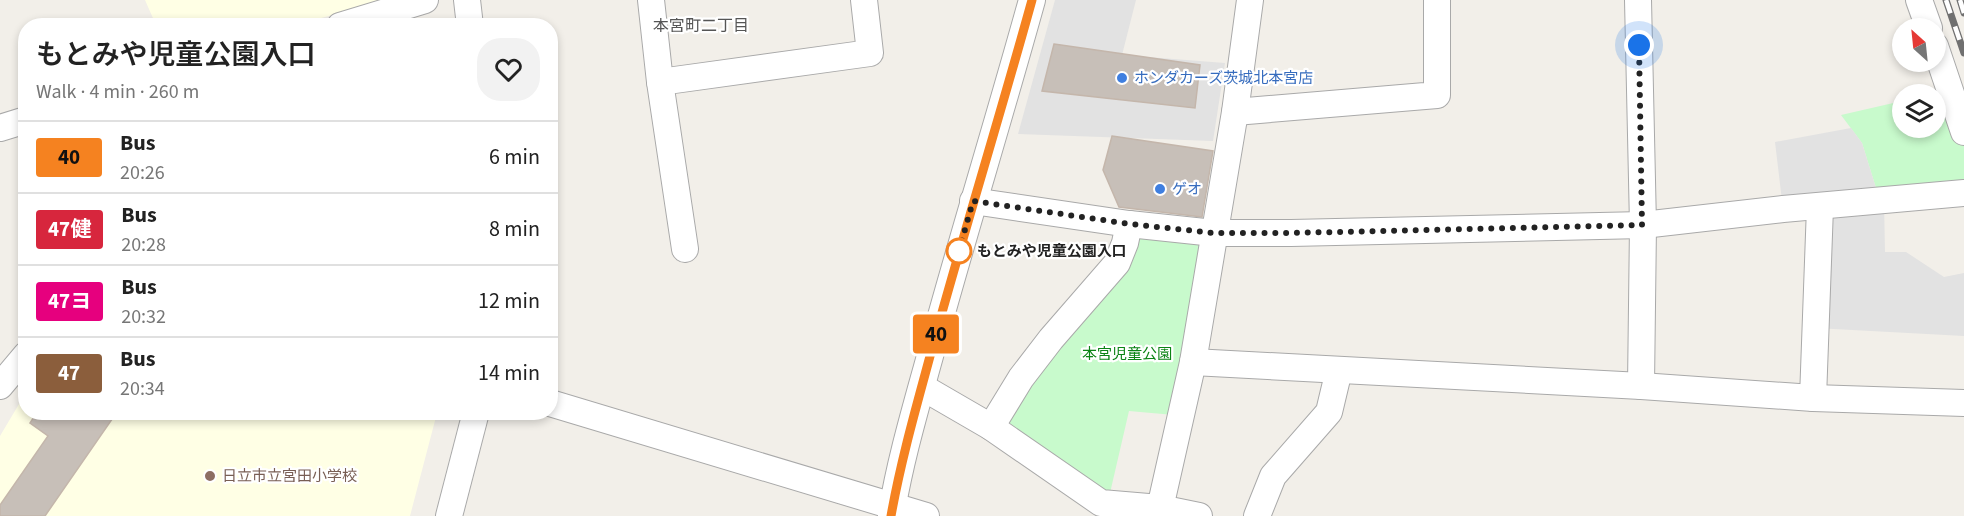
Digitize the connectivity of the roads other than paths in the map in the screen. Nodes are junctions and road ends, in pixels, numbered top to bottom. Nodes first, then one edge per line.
1 (425, 0) edge
2 (468, 0) edge
3 (651, 0) edge
4 (864, 0) edge
5 (1032, 0) edge
6 (1250, 0) edge
7 (1437, 0) edge
8 (1638, 0) edge
9 (1919, 0) edge
10 (366, 18) edge
11 (469, 18) edge
12 (1925, 18) edge
13 (1944, 72) edge
14 (660, 82) junction
15 (1235, 112) junction
16 (1964, 132) edge
17 (1964, 194) edge
18 (973, 201) junction
19 (1820, 207) junction
20 (1130, 224) junction
21 (1642, 225) junction
22 (1214, 233) junction
23 (685, 249) dead end
24 (1193, 362) junction
25 (18, 365) edge
26 (1339, 370) junction
27 (0, 386) edge
28 (1641, 386) junction
29 (922, 387) junction
30 (1813, 398) junction
31 (1964, 403) edge
32 (558, 406) edge
33 (474, 420) edge
34 (991, 427) junction
35 (1160, 508) junction
36 (892, 511) edge
37 (1119, 511) edge
38 (449, 516) edge
39 (926, 516) edge
40 (1199, 516) edge
41 (1257, 516) edge

1 - 10 street
2 - 11 street
3 - 14 street
4 - 14 street
5 - 18 street
6 - 15 street
7 - 15 street
8 - 21 street
9 - 12 street
13 - 16 street
14 - 23 street
15 - 22 street
17 - 19 street
18 - 20 street
18 - 29 street
19 - 21 street
19 - 30 street
20 - 22 street
20 - 34 street
21 - 22 street
21 - 28 street
22 - 24 street
24 - 26 street
24 - 35 street
25 - 27 street
26 - 28 street
26 - 41 street
28 - 30 street
29 - 34 street
29 - 36 street
30 - 31 street
32 - 36 street
33 - 38 street
34 - 37 street
35 - 37 street
35 - 40 street
36 - 39 street

